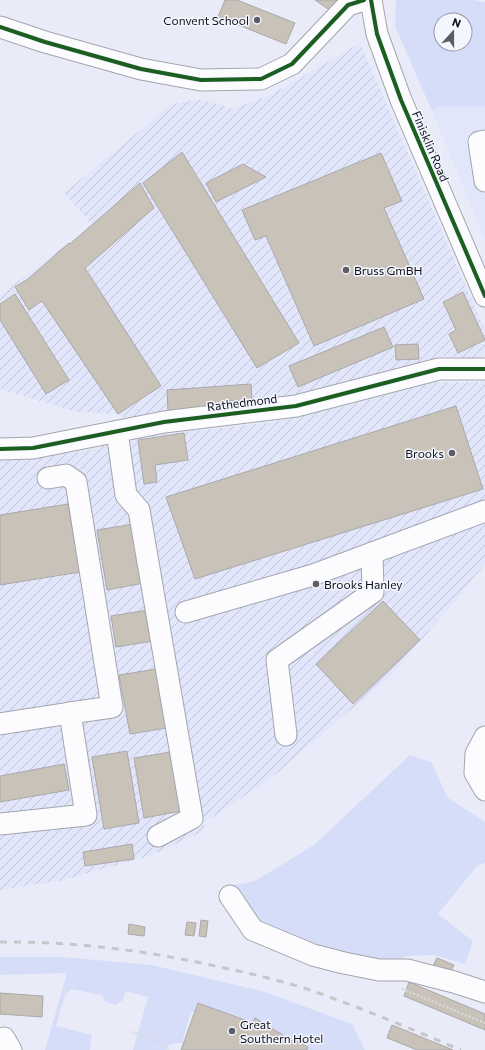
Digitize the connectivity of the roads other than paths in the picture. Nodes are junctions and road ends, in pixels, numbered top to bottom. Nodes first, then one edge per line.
1 (364, 0) edge
2 (371, 0) edge
3 (0, 27) edge
4 (485, 141) edge
5 (485, 181) edge
6 (485, 296) edge
7 (485, 369) edge
8 (117, 432) junction
9 (0, 449) edge
10 (48, 478) dead end
11 (485, 512) edge
12 (372, 553) junction
13 (186, 612) dead end
14 (70, 713) junction
15 (0, 724) edge
16 (286, 736) dead end
17 (485, 737) edge
18 (483, 783) edge
19 (0, 824) edge
20 (158, 836) dead end
21 (230, 896) dead end
22 (485, 992) edge

1 - 3 street
2 - 6 street, Finisklin Road
4 - 5 street
7 - 8 street, Rathedmond
8 - 9 street, Rathedmond
8 - 20 street
10 - 14 street
11 - 12 street
12 - 13 street
12 - 16 street
14 - 15 street
14 - 19 street
17 - 18 street
21 - 22 street

